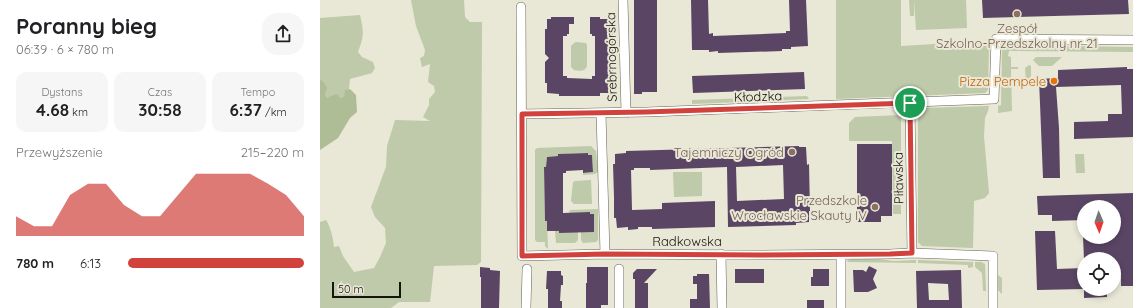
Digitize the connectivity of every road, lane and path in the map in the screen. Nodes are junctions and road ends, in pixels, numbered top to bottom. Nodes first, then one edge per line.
1 (623, 0) edge
2 (521, 7) dead end
3 (1133, 40) edge
4 (910, 103) junction
5 (601, 113) junction
6 (626, 113) junction
7 (522, 114) junction
8 (912, 253) junction
9 (605, 254) junction
10 (721, 254) junction
11 (842, 255) junction
12 (527, 268) dead end
13 (619, 269) dead end
14 (526, 308) edge
15 (619, 308) edge
16 (722, 308) edge
17 (842, 308) edge
18 (993, 308) edge

1 - 6 street, Srebrnogórska
2 - 7 street
3 - 4 street, Kłodzka
4 - 6 street, Kłodzka
4 - 8 street, Piławska
5 - 6 street, Kłodzka
5 - 7 street, Kłodzka
5 - 9 street
7 - 9 street, Radkowska
8 - 11 street, Radkowska
8 - 18 street, Radkowska
9 - 10 street, Radkowska
10 - 11 street, Radkowska
10 - 16 street
11 - 17 street
12 - 14 street
13 - 15 street

